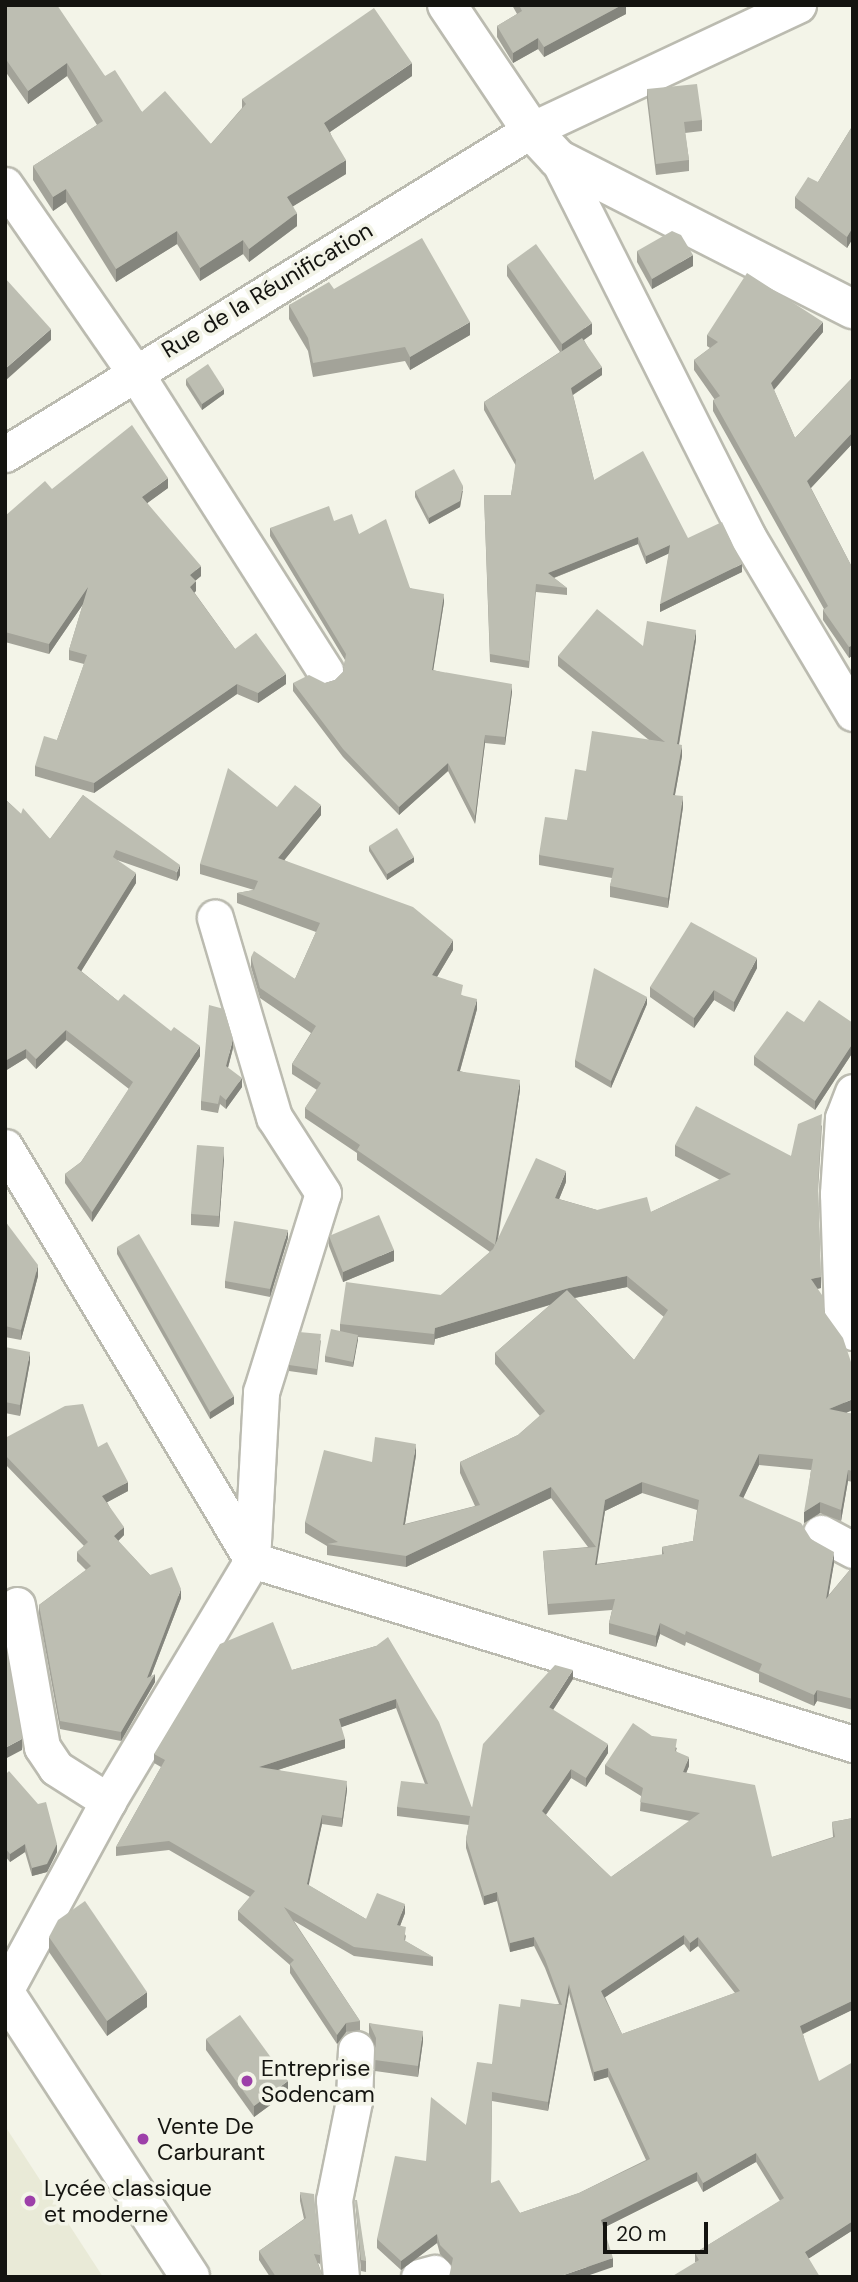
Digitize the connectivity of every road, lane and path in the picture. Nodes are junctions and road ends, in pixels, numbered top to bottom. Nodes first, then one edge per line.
1 (447, 5) edge
2 (798, 5) edge
3 (531, 130) junction
4 (558, 159) junction
5 (5, 185) edge
6 (853, 309) edge
7 (134, 371) junction
8 (5, 454) edge
9 (326, 671) dead end
10 (853, 713) edge
11 (215, 918) dead end
12 (853, 1092) edge
13 (5, 1147) edge
14 (853, 1332) edge
15 (821, 1533) dead end
16 (853, 1550) edge
17 (252, 1560) junction
18 (17, 1605) dead end
19 (853, 1744) edge
20 (108, 1801) junction
21 (5, 1992) edge
22 (356, 2049) dead end
23 (190, 2277) edge
24 (341, 2277) edge

1 - 3 street
2 - 3 street, Rue de la Réunification
3 - 4 street
3 - 7 street, Rue de la Réunification
4 - 6 street
4 - 10 street
5 - 7 street
7 - 8 street, Rue de la Réunification
7 - 9 street
11 - 17 street
12 - 14 street
13 - 17 street
15 - 16 street
17 - 19 street
17 - 20 street
18 - 20 street
20 - 21 street
21 - 23 street
22 - 24 street

